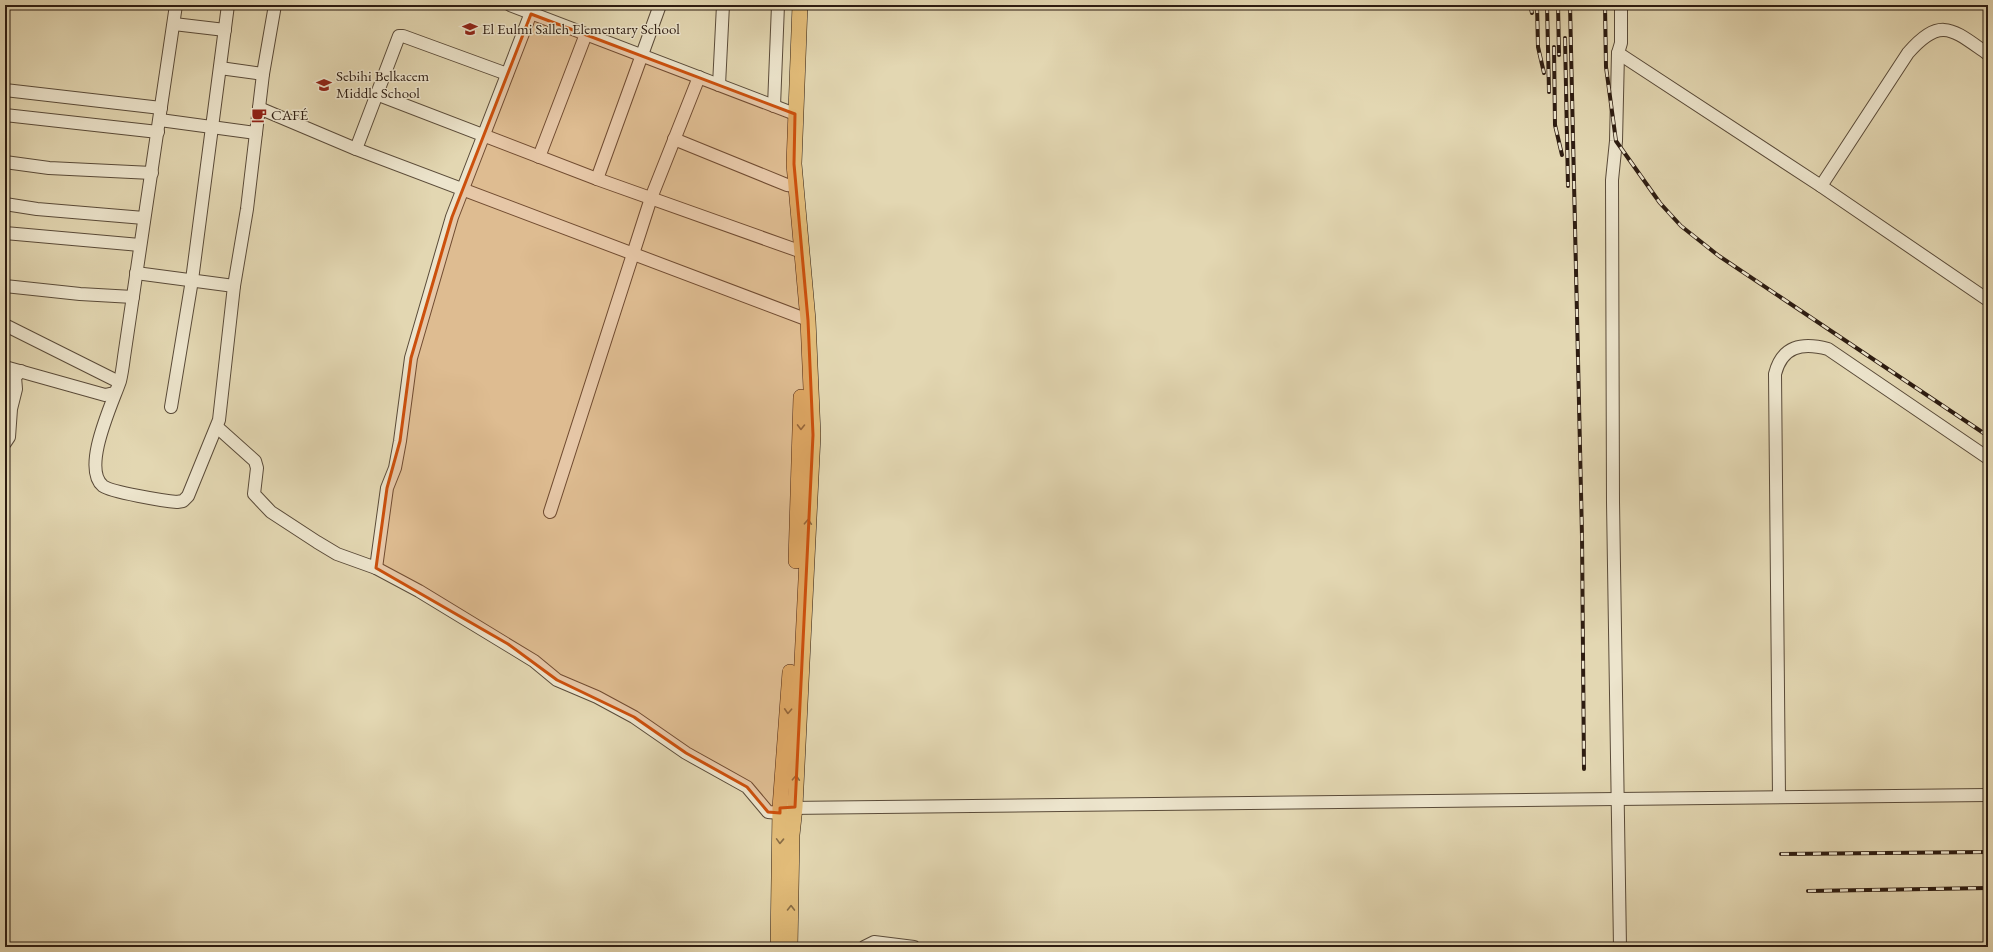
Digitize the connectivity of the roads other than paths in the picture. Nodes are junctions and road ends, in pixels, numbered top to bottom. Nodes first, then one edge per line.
1 (176, 5) edge
2 (228, 5) edge
3 (275, 5) edge
4 (510, 5) edge
5 (660, 5) edge
6 (723, 5) edge
7 (778, 5) edge
8 (791, 5) edge
9 (800, 5) edge
10 (1621, 5) edge
11 (533, 9) edge
12 (174, 24) junction
13 (225, 30) junction
14 (586, 34) junction
15 (1618, 52) junction
16 (1988, 54) edge
17 (644, 55) junction
18 (220, 68) junction
19 (263, 74) junction
20 (507, 74) junction
21 (699, 78) junction
22 (719, 85) junction
23 (5, 90) edge
24 (376, 94) junction
25 (259, 108) junction
26 (785, 111) junction
27 (5, 115) edge
28 (159, 120) junction
29 (211, 126) junction
30 (256, 133) junction
31 (484, 136) junction
32 (674, 139) junction
33 (356, 149) junction
34 (540, 157) junction
35 (5, 162) edge
36 (152, 173) junction
37 (597, 179) junction
38 (791, 186) junction
39 (1821, 186) junction
40 (463, 189) junction
41 (651, 198) junction
42 (5, 204) edge
43 (144, 218) junction
44 (5, 232) edge
45 (140, 245) junction
46 (797, 250) junction
47 (632, 254) junction
48 (136, 273) junction
49 (192, 280) junction
50 (5, 286) edge
51 (234, 286) junction
52 (133, 297) junction
53 (1988, 300) edge
54 (803, 319) junction
55 (5, 325) edge
56 (5, 367) edge
57 (21, 371) junction
58 (117, 388) junction
59 (170, 407) dead end
60 (217, 427) junction
61 (5, 443) edge
62 (1988, 458) edge
63 (550, 512) dead end
64 (376, 568) junction
65 (1988, 795) edge
66 (1779, 798) junction
67 (1618, 800) junction
68 (785, 809) junction
69 (778, 947) edge
70 (790, 947) edge
71 (864, 947) edge
72 (914, 947) edge
73 (1620, 947) edge

1 - 12 street
2 - 13 street
3 - 19 street
4 - 11 street
5 - 17 street
6 - 22 street
7 - 26 street
8 - 26 main road
9 - 26 main road
10 - 15 street
11 - 14 street
11 - 20 street
12 - 13 street
12 - 28 street
13 - 18 street
14 - 17 street
14 - 34 street
15 - 39 street
15 - 67 street
16 - 39 street
17 - 21 street
17 - 37 street
18 - 19 street
18 - 29 street
19 - 25 street
20 - 24 street
20 - 31 street
21 - 22 street
21 - 32 street
22 - 26 street
23 - 28 street
24 - 31 street
24 - 33 street
25 - 30 street
25 - 33 street
26 - 38 main road
27 - 28 street
28 - 29 street
28 - 36 street
29 - 30 street
29 - 49 street
30 - 51 street
31 - 34 street
31 - 40 street
32 - 38 street
32 - 41 street
33 - 40 street
34 - 37 street
35 - 36 street
36 - 43 street
37 - 41 street
38 - 46 main road
39 - 53 street
40 - 47 street
40 - 64 street
41 - 46 street
41 - 47 street
42 - 43 street
43 - 45 street
44 - 45 street
45 - 48 street
46 - 54 main road
47 - 54 street
47 - 63 street
48 - 49 street
48 - 52 street
49 - 51 street
49 - 59 street
50 - 52 street
51 - 60 street
52 - 58 street
54 - 68 main road
55 - 58 street
56 - 57 street
57 - 58 street
57 - 61 street
58 - 60 street
60 - 64 street
62 - 66 street
64 - 68 street
65 - 66 street
66 - 67 street
67 - 68 street
67 - 73 street
68 -> 69 main road
70 -> 68 main road
71 - 72 street

